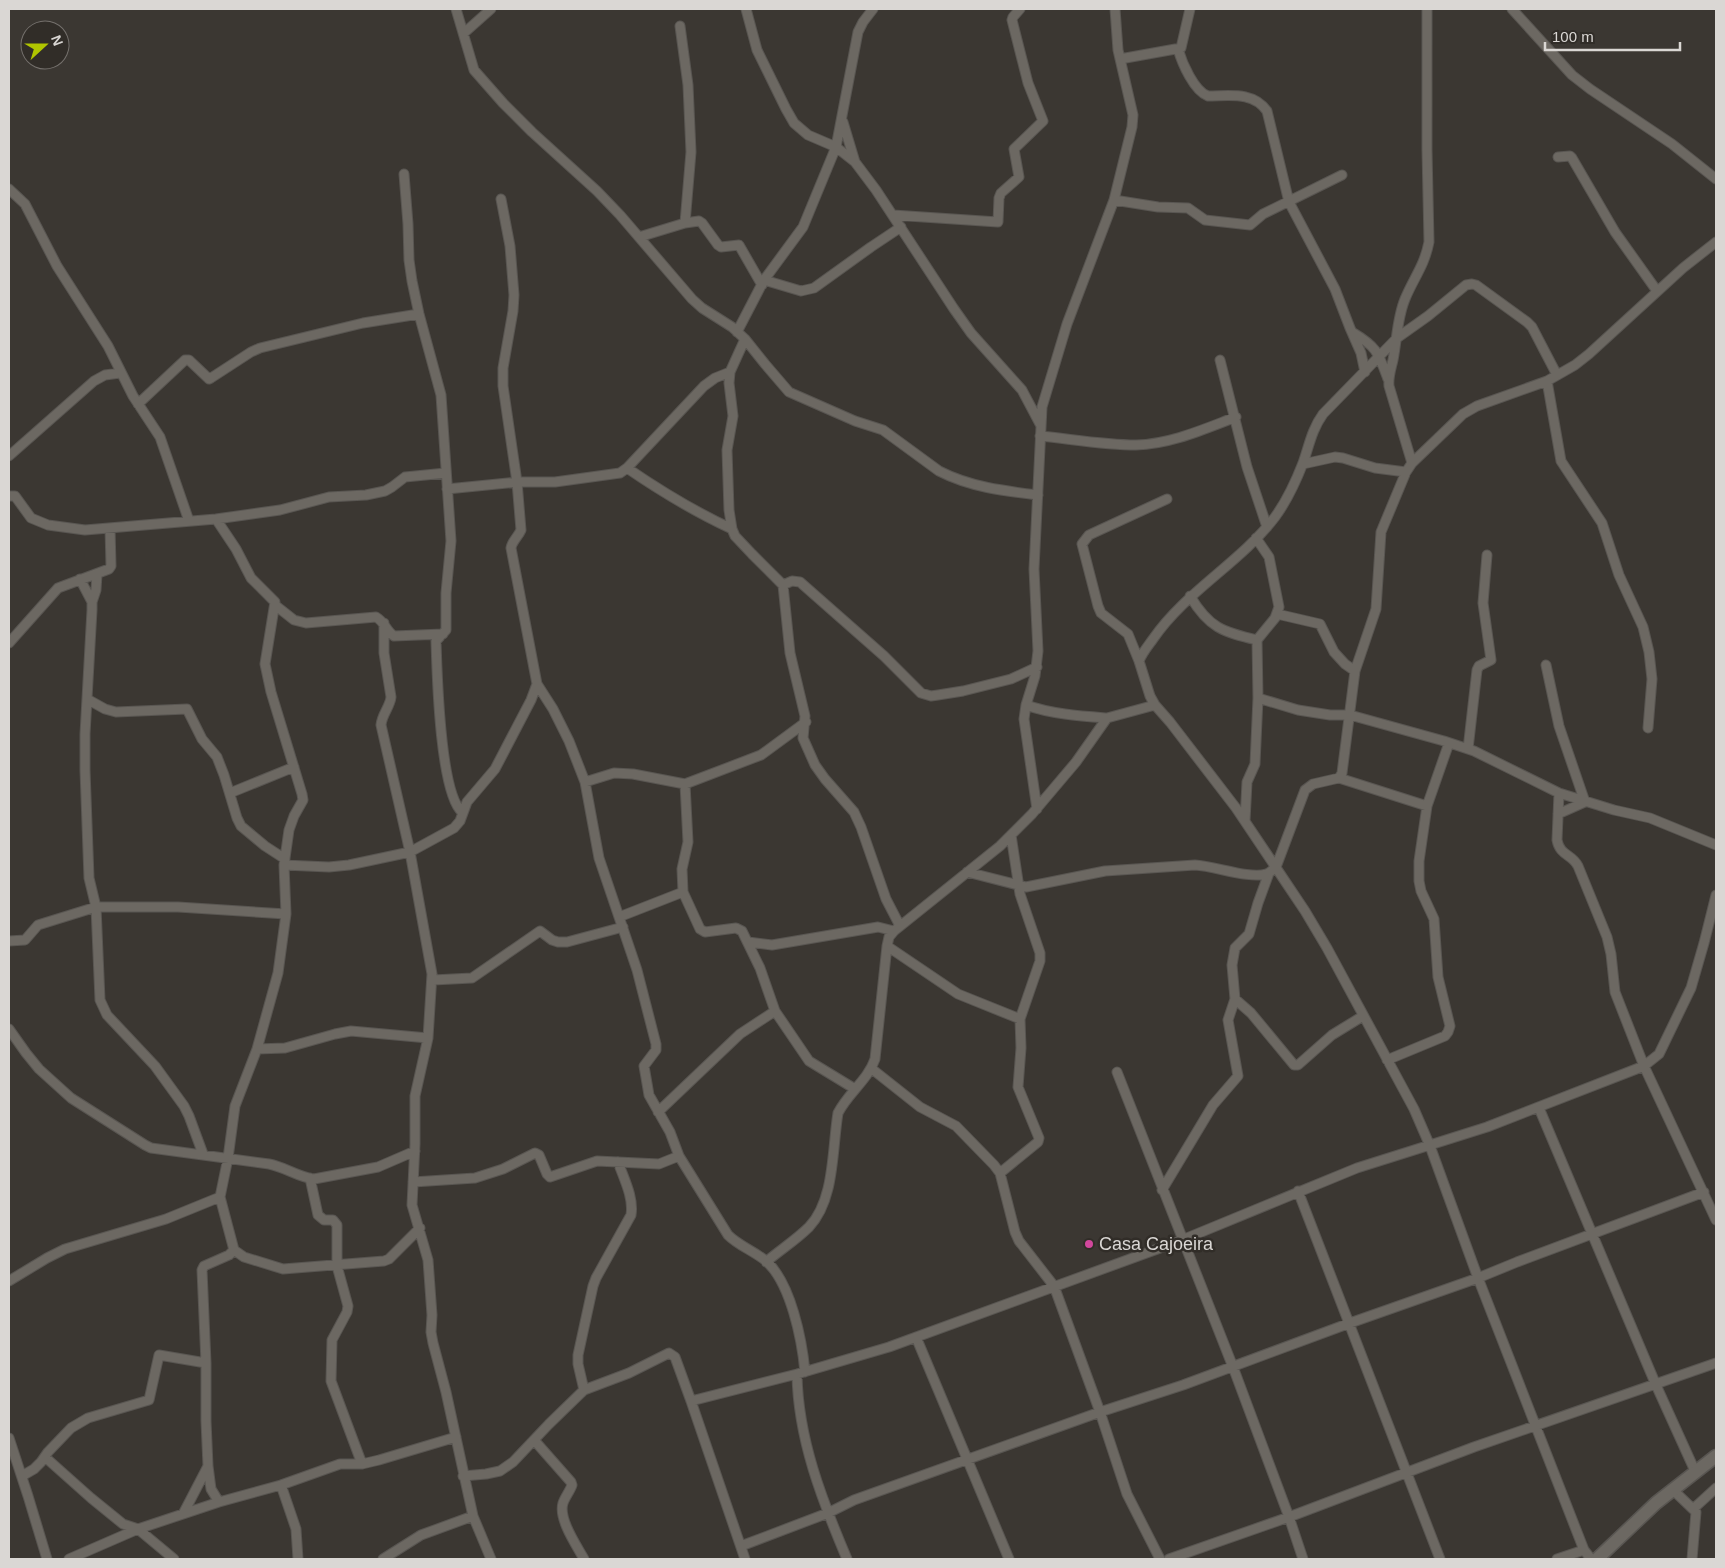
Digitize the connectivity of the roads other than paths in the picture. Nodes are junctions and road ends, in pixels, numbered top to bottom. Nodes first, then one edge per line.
1 (456, 9) edge
2 (491, 9) edge
3 (746, 9) edge
4 (873, 9) edge
5 (1020, 9) edge
6 (1115, 9) edge
7 (1190, 9) edge
8 (1427, 9) edge
9 (1512, 9) edge
10 (680, 26) dead end
11 (464, 33) junction
12 (1178, 49) junction
13 (1120, 59) junction
14 (842, 119) junction
15 (836, 147) junction
16 (1558, 157) dead end
17 (855, 162) junction
18 (404, 174) dead end
19 (1342, 175) dead end
20 (1716, 179) edge
21 (9, 188) edge
22 (501, 199) dead end
23 (1114, 200) junction
24 (1289, 202) junction
25 (893, 215) junction
26 (685, 224) junction
27 (901, 227) junction
28 (639, 237) junction
29 (1716, 242) edge
30 (763, 282) junction
31 (1658, 291) junction
32 (418, 314) junction
33 (737, 332) junction
34 (1352, 332) junction
35 (1397, 338) junction
36 (745, 339) junction
37 (1380, 357) junction
38 (1220, 360) dead end
39 (730, 372) junction
40 (1365, 372) junction
41 (120, 373) junction
42 (1557, 375) junction
43 (1388, 379) junction
44 (1547, 381) junction
45 (138, 404) junction
46 (1236, 417) junction
47 (1040, 424) junction
48 (1040, 436) junction
49 (9, 456) edge
50 (1412, 463) junction
51 (1303, 464) junction
52 (627, 468) junction
53 (1406, 472) junction
54 (446, 473) junction
55 (517, 482) junction
56 (447, 489) junction
57 (1038, 495) junction
58 (9, 496) edge
59 (1168, 499) dead end
60 (216, 518) junction
61 (189, 521) junction
62 (1267, 527) junction
63 (110, 528) junction
64 (732, 528) junction
65 (1256, 538) junction
66 (1487, 555) dead end
67 (96, 574) junction
68 (80, 579) junction
69 (783, 585) junction
70 (1190, 596) junction
71 (92, 602) junction
72 (275, 605) junction
73 (1277, 614) junction
74 (384, 623) junction
75 (444, 634) junction
76 (1257, 640) junction
77 (9, 643) edge
78 (1139, 661) junction
79 (1546, 665) dead end
80 (1037, 667) junction
81 (1356, 671) junction
82 (537, 684) junction
83 (545, 696) junction
84 (1258, 698) junction
85 (87, 699) junction
86 (531, 700) junction
87 (1026, 705) junction
88 (1155, 705) junction
89 (1350, 715) junction
90 (1107, 718) junction
91 (806, 722) junction
92 (1648, 728) dead end
93 (1449, 743) junction
94 (1468, 749) junction
95 (294, 767) junction
96 (1339, 778) junction
97 (585, 782) junction
98 (685, 784) junction
99 (230, 793) junction
100 (1559, 793) junction
101 (1585, 802) junction
102 (1427, 806) junction
103 (1037, 809) junction
104 (462, 812) junction
105 (1558, 814) junction
106 (1245, 822) junction
107 (1011, 835) junction
108 (1716, 845) edge
109 (410, 852) junction
110 (285, 862) junction
111 (1272, 870) junction
112 (967, 872) junction
113 (1019, 886) junction
114 (683, 892) junction
115 (1716, 895) edge
116 (96, 907) junction
117 (286, 914) junction
118 (619, 917) junction
119 (623, 927) junction
120 (897, 929) junction
121 (9, 941) edge
122 (748, 942) junction
123 (887, 946) junction
124 (433, 980) junction
125 (1235, 1000) junction
126 (775, 1011) junction
127 (1363, 1016) junction
128 (1020, 1019) junction
129 (9, 1029) edge
130 (428, 1038) junction
131 (257, 1049) junction
132 (1387, 1060) junction
133 (1644, 1066) junction
134 (872, 1069) junction
135 (1117, 1072) dead end
136 (855, 1089) junction
137 (1539, 1108) junction
138 (658, 1112) junction
139 (1430, 1146) junction
140 (414, 1151) junction
141 (203, 1154) junction
142 (679, 1156) junction
143 (228, 1158) junction
144 (618, 1162) junction
145 (1000, 1173) junction
146 (310, 1178) junction
147 (413, 1182) junction
148 (1162, 1190) junction
149 (1298, 1191) junction
150 (220, 1197) junction
151 (1709, 1198) edge
152 (1716, 1220) edge
153 (420, 1228) junction
154 (1592, 1235) junction
155 (1182, 1240) junction
156 (234, 1250) junction
157 (766, 1262) junction
158 (337, 1266) junction
159 (1478, 1278) junction
160 (9, 1281) edge
161 (1054, 1286) junction
162 (1350, 1323) junction
163 (916, 1337) junction
164 (206, 1363) junction
165 (1716, 1363) edge
166 (1233, 1367) junction
167 (801, 1373) junction
168 (1656, 1385) junction
169 (584, 1390) junction
170 (691, 1401) junction
171 (1100, 1412) junction
172 (1536, 1427) junction
173 (456, 1437) junction
174 (9, 1438) edge
175 (534, 1440) junction
176 (1716, 1456) edge
177 (45, 1457) junction
178 (967, 1460) junction
179 (362, 1464) junction
180 (208, 1466) junction
181 (1695, 1471) junction
182 (1406, 1473) junction
183 (22, 1476) junction
184 (463, 1476) junction
185 (281, 1486) junction
186 (1716, 1488) edge
187 (1672, 1489) junction
188 (219, 1502) junction
189 (1693, 1508) junction
190 (828, 1513) junction
191 (183, 1514) junction
192 (473, 1516) junction
193 (1289, 1517) junction
194 (138, 1529) junction
195 (741, 1546) junction
196 (1584, 1550) junction
197 (47, 1559) edge
198 (69, 1559) edge
199 (174, 1559) edge
200 (298, 1559) edge
201 (383, 1559) edge
202 (490, 1559) edge
203 (584, 1559) edge
204 (745, 1559) edge
205 (847, 1559) edge
206 (1009, 1559) edge
207 (1160, 1559) edge
208 (1169, 1559) edge
209 (1303, 1559) edge
210 (1440, 1559) edge
211 (1558, 1559) edge
212 (1591, 1559) edge
213 (1597, 1559) edge
214 (1692, 1559) edge

1 - 11 street
2 - 11 street
3 - 15 street
4 - 14 street
5 - 25 street
6 - 13 street
7 - 12 street
8 - 35 street
9 - 20 street
10 - 26 street
11 - 28 street
12 - 13 street
12 - 24 street
13 - 23 street
14 - 15 street
14 - 17 street
15 - 17 street
15 - 30 street
16 - 31 street
17 - 25 street
18 - 32 street
19 - 24 street
21 - 41 street
22 - 55 street
23 - 24 street
23 - 47 street
24 - 34 street
25 - 27 street
26 - 28 street
26 - 30 street
27 - 30 street
27 - 47 street
28 - 33 street
29 - 31 street
30 - 33 street
31 - 42 street
32 - 45 street
32 - 54 street
33 - 36 street
34 - 37 street
34 - 40 street
35 - 37 street
35 - 42 street
35 - 43 street
36 - 39 street
36 - 57 street
37 - 40 street
37 - 43 street
38 - 46 street
39 - 52 street
39 - 64 street
40 - 51 street
41 - 45 street
41 - 49 street
42 - 44 street
43 - 50 street
44 - 50 street
44 - 92 street
45 - 61 street
46 - 48 street
46 - 62 street
47 - 48 street
48 - 57 street
50 - 53 street
51 - 53 street
51 - 62 street
52 - 55 street
52 - 64 street
53 - 81 street
54 - 56 street
54 - 60 street
55 - 56 street
55 - 82 street
56 - 75 street
57 - 80 street
58 - 63 street
59 - 78 street
60 - 61 street
60 - 72 street
61 - 63 street
62 - 65 street
63 - 67 street
64 - 69 street
65 - 70 street
65 - 73 street
66 - 94 street
67 - 68 street
67 - 71 street
68 - 71 street
68 - 77 street
69 - 80 street
69 - 91 street
70 - 76 street
70 - 78 street
71 - 85 street
72 - 74 street
72 - 95 street
73 - 76 street
73 - 81 street
74 - 75 street
74 - 109 street
75 - 104 street
76 - 84 street
78 - 88 street
79 - 101 street
80 - 87 street
81 - 89 street
82 - 83 street
82 - 86 street
83 - 86 street
83 - 97 street
84 - 89 street
84 - 106 street
85 - 99 street
85 - 116 street
86 - 104 street
87 - 90 street
87 - 103 street
88 - 90 street
88 - 106 street
89 - 93 street
89 - 96 street
90 - 103 street
91 - 98 street
91 - 120 street
93 - 94 street
93 - 102 street
94 - 100 street
95 - 99 street
95 - 110 street
96 - 102 street
96 - 111 street
97 - 98 street
97 - 118 street
98 - 114 street
99 - 110 street
100 - 101 street
100 - 105 street
101 - 105 street
101 - 108 street
102 - 132 street
103 - 107 street
104 - 109 street
105 - 133 street
106 - 111 street
107 - 112 street
107 - 113 street
109 - 110 street
109 - 124 street
110 - 117 street
111 - 113 street
111 - 125 street
111 - 127 street
112 - 113 street
112 - 120 street
113 - 128 street
114 - 118 street
114 - 122 street
115 - 133 street
116 - 117 street
116 - 121 street
116 - 141 street
117 - 131 street
118 - 119 street
119 - 124 street
119 - 138 street
120 - 122 street
120 - 123 street
122 - 126 street
123 - 128 street
123 - 134 street
124 - 130 street
125 - 127 street
125 - 148 street
126 - 136 street
126 - 138 street
127 - 132 street
128 - 145 street
129 - 141 street
130 - 131 street
130 - 140 street
131 - 143 street
132 - 139 street
133 - 137 street
133 - 151 street
134 - 136 street
134 - 145 street
135 - 148 street
136 - 157 street
137 - 139 street
137 - 154 street
138 - 142 street
139 - 149 street
139 - 159 street
140 - 146 street
140 - 147 street
141 - 143 street
142 - 144 street
142 - 157 street
143 - 146 street
143 - 150 street
144 - 147 street
144 - 169 street
145 - 161 street
146 - 158 street
147 - 153 street
148 - 155 street
149 - 155 street
149 - 162 street
150 - 156 street
150 - 160 street
151 - 152 street
151 - 154 street
153 - 158 street
153 - 173 street
154 - 159 street
154 - 168 street
155 - 161 street
155 - 166 street
156 - 158 street
156 - 164 street
157 - 167 street
158 - 179 street
159 - 162 street
159 - 172 street
161 - 163 street
161 - 171 street
162 - 166 street
162 - 182 street
163 - 167 street
163 - 178 street
164 - 177 street
164 - 180 street
165 - 168 street
166 - 171 street
166 - 193 street
167 - 170 street
167 - 190 street
168 - 172 street
168 - 181 street
169 - 170 street
169 - 175 street
170 - 195 street
171 - 178 street
171 - 207 street
172 - 182 street
172 - 196 street
173 - 179 street
173 - 184 street
174 - 183 street
175 - 184 street
175 - 203 street
176 - 181 main road
177 - 183 street
177 - 194 street
178 - 190 street
178 - 206 street
179 - 185 street
180 - 188 street
180 - 191 street
181 - 187 main road
182 - 193 street
182 - 210 street
183 - 197 street
184 - 192 street
185 - 188 street
185 - 200 street
186 - 189 street
187 - 189 street
187 - 213 main road
188 - 191 street
189 - 214 street
190 - 195 street
190 - 205 street
191 - 194 street
192 - 201 street
192 - 202 street
193 - 208 street
193 - 209 street
194 - 198 street
194 - 199 street
195 - 204 street
196 - 211 street
196 - 212 street

